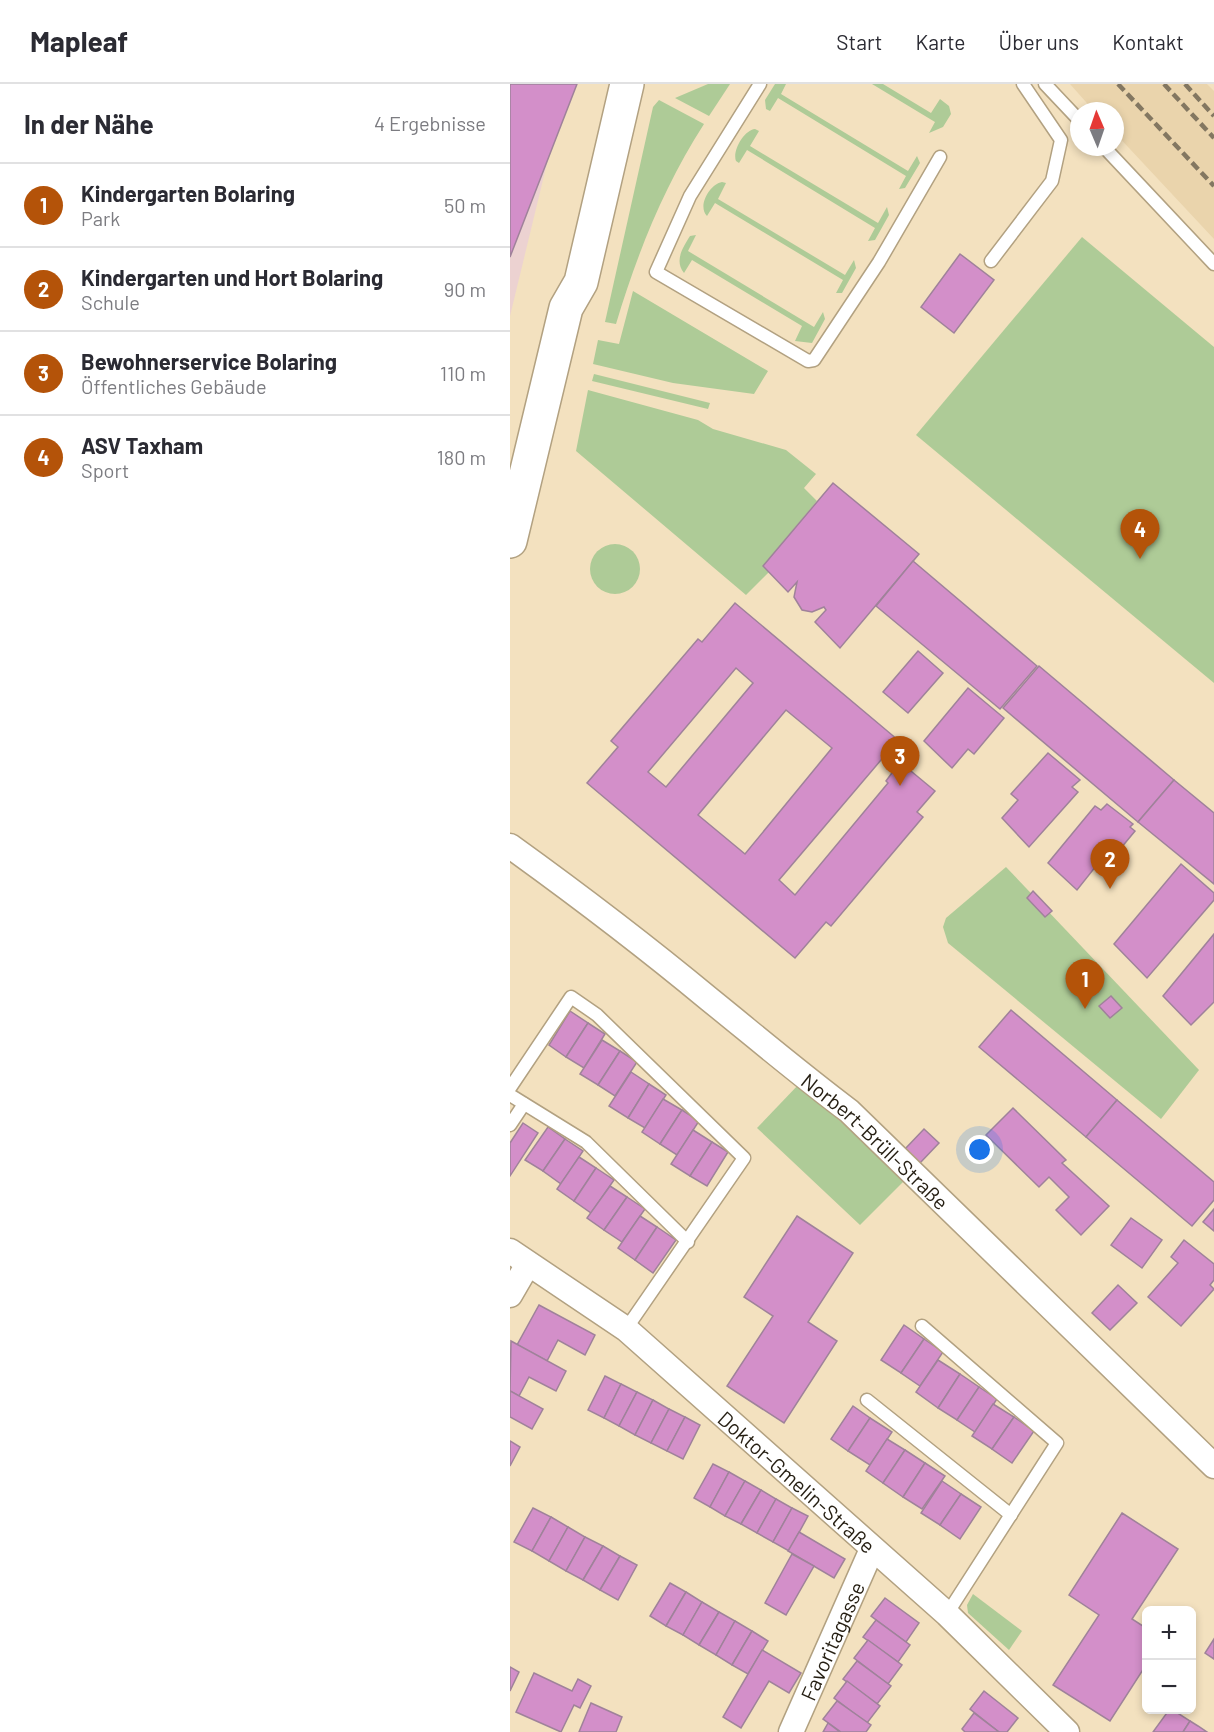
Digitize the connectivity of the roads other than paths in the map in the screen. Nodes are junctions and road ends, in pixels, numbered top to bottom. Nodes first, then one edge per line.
1 (607, 84) edge
2 (627, 84) edge
3 (760, 84) edge
4 (1023, 84) edge
5 (1045, 84) edge
6 (1070, 110) edge
7 (1112, 156) edge
8 (940, 157) dead end
9 (991, 261) dead end
10 (1214, 264) edge
11 (566, 308) junction
12 (510, 541) edge
13 (510, 846) edge
14 (510, 1088) edge
15 (510, 1095) edge
16 (524, 1104) junction
17 (510, 1125) edge
18 (688, 1242) junction
19 (519, 1258) edge
20 (510, 1295) edge
21 (922, 1326) dead end
22 (626, 1329) junction
23 (867, 1400) dead end
24 (1214, 1466) edge
25 (1011, 1515) junction
26 (872, 1549) junction
27 (947, 1614) junction
28 (791, 1732) edge
29 (1067, 1732) edge

1 - 11 street
2 - 11 street
3 - 8 lane
4 - 9 lane
5 - 6 lane
7 - 10 lane
11 - 12 street
13 - 24 street, Norbert-Brüll-Straße
14 - 18 lane
15 - 16 lane
16 - 17 lane
16 - 18 lane
18 - 22 lane
19 - 20 street
19 - 22 street, Doktor-Gmelin-Straße
21 - 25 lane
22 - 26 street, Doktor-Gmelin-Straße
23 - 25 lane
25 - 27 lane
26 - 27 street, Doktor-Gmelin-Straße
26 - 28 street, Favoritagasse
27 - 29 street, Doktor-Gmelin-Straße

